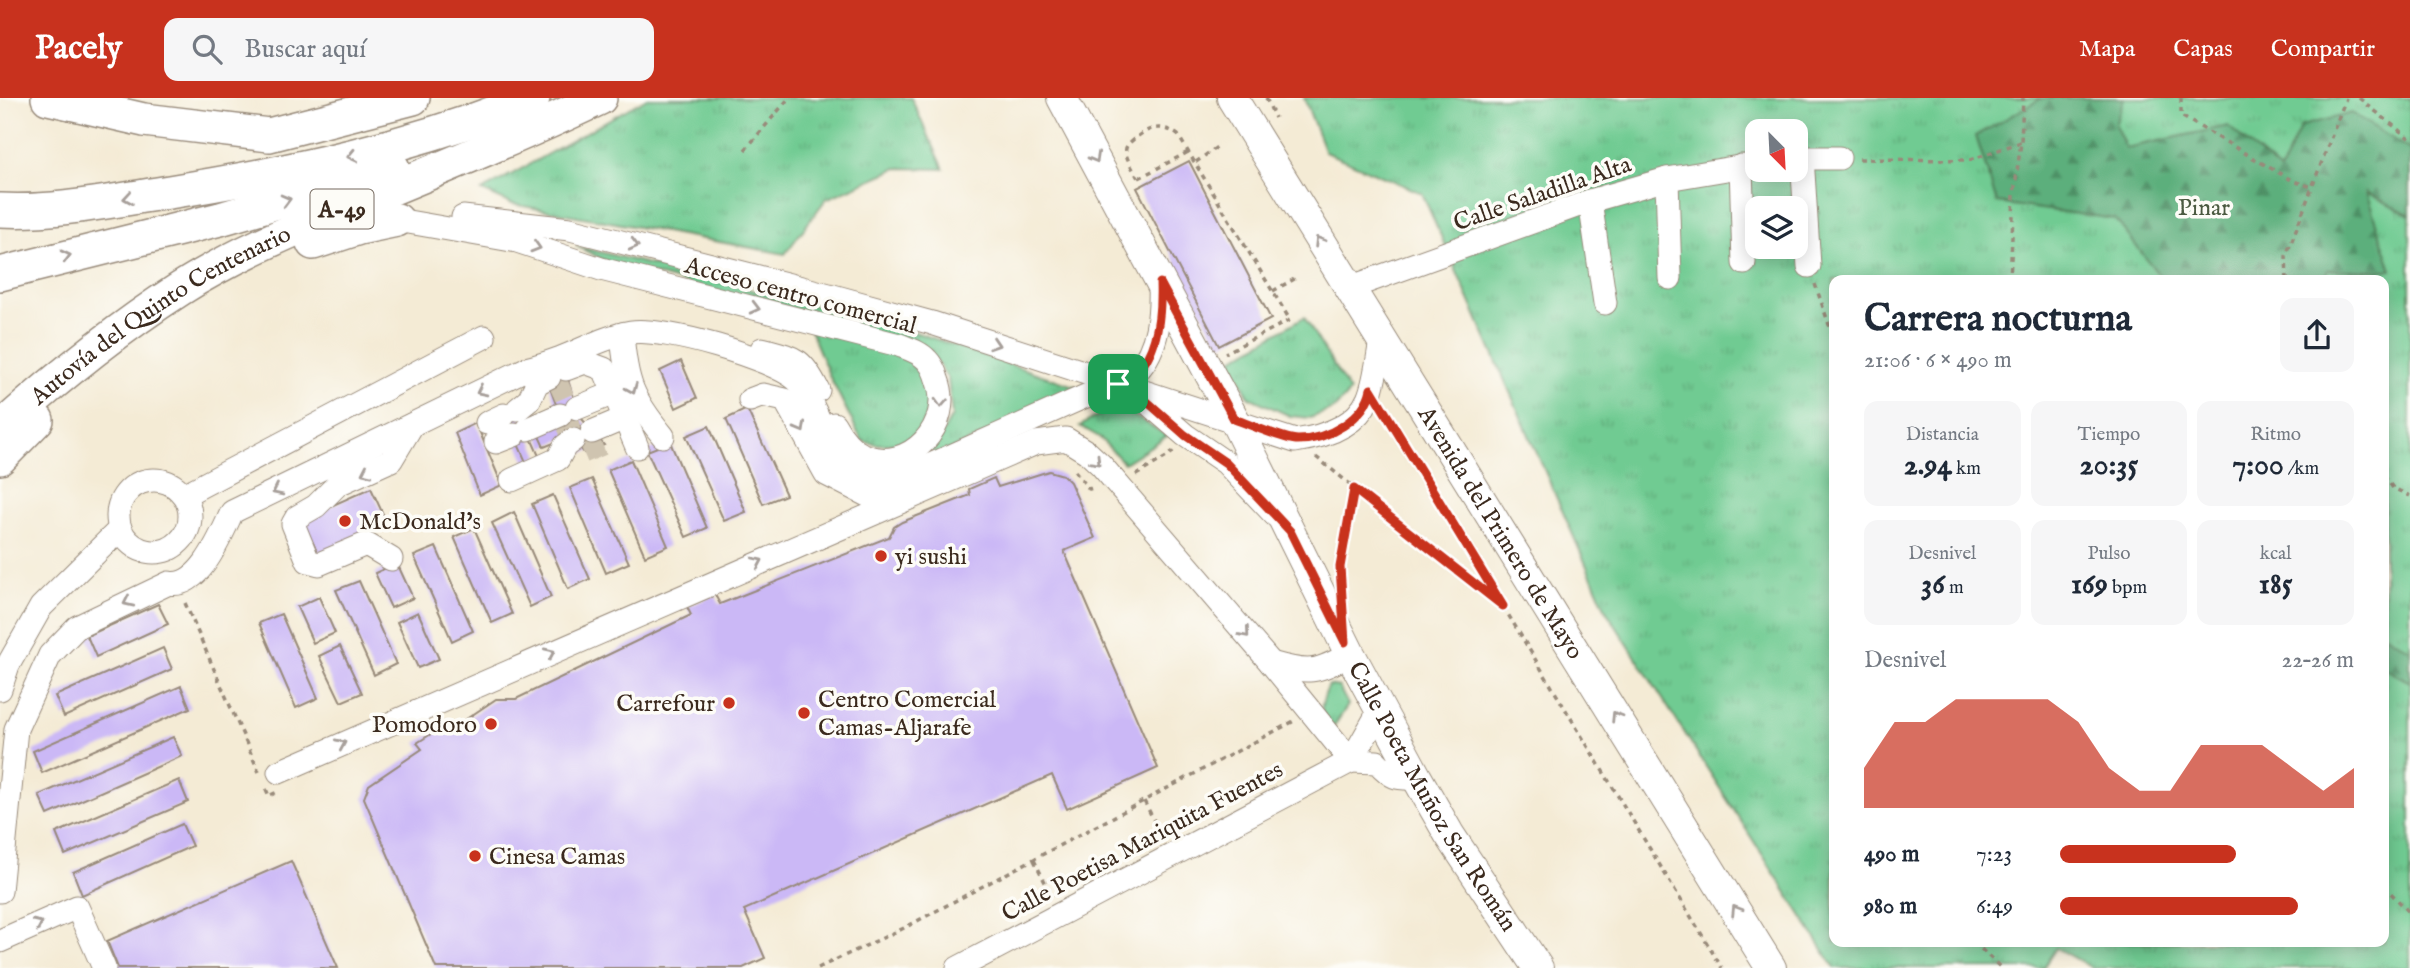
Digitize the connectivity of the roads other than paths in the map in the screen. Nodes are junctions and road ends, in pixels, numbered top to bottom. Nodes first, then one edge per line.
1 (48, 98) edge
2 (150, 98) edge
3 (412, 98) edge
4 (492, 98) edge
5 (533, 98) edge
6 (578, 98) edge
7 (600, 98) edge
8 (1062, 98) edge
9 (1232, 98) edge
10 (360, 111) junction
11 (269, 135) junction
12 (1808, 157) edge
13 (1839, 158) road end
14 (1745, 166) edge
15 (1667, 179) junction
16 (1748, 182) edge
17 (1801, 182) edge
18 (1590, 201) junction
19 (0, 211) edge
20 (397, 220) junction
21 (268, 262) junction
22 (1744, 262) dead end
23 (1809, 265) road end
24 (0, 274) edge
25 (1670, 278) dead end
26 (1160, 283) junction
27 (181, 288) junction
28 (1349, 288) junction
29 (1605, 303) dead end
30 (484, 337) dead end
31 (1381, 340) junction
32 (623, 342) junction
33 (526, 369) junction
34 (1126, 387) junction
35 (34, 399) junction
36 (750, 400) dead end
37 (620, 406) junction
38 (0, 413) edge
39 (550, 415) junction
40 (1234, 419) junction
41 (412, 425) junction
42 (0, 429) edge
43 (663, 436) dead end
44 (0, 458) edge
45 (512, 480) dead end
46 (184, 495) junction
47 (120, 529) junction
48 (1290, 531) junction
49 (391, 559) dead end
50 (1350, 654) junction
51 (1272, 663) junction
52 (0, 689) edge
53 (1380, 710) junction
54 (1351, 761) junction
55 (279, 772) dead end
56 (1417, 778) junction
57 (0, 891) edge
58 (0, 940) edge
59 (104, 968) edge
60 (958, 968) edge
61 (1538, 968) edge
62 (1772, 968) edge

1 - 11 highway
2 - 10 highway
3 - 10 highway
4 - 11 highway
5 -> 19 highway
24 -> 6 highway
7 - 27 highway, Autovía del Quinto Centenario / A-49
8 -> 26 main road, Calle Poeta Muñoz San Román
28 -> 9 main road, Avenida del Primero de Mayo
10 - 11 highway
12 - 13 street
14 - 15 street, Calle Saladilla Alta
15 - 18 street, Calle Saladilla Alta
15 - 25 street
16 - 22 street
17 - 23 street
18 - 28 street, Calle Saladilla Alta
18 - 29 street
20 - 21 highway
20 -> 33 street, Acceso centro comercial
20 -> 34 street
21 - 35 highway
21 - 44 highway
26 - 34 street
26 - 40 main road, Calle Poeta Muñoz San Román
27 - 35 highway, Autovía del Quinto Centenario / A-49
27 - 38 highway
28 - 31 main road, Avenida del Primero de Mayo
30 - 46 street
31 - 40 street
62 -> 31 main road, Avenida del Primero de Mayo
32 - 33 street
32 - 34 street
32 - 37 street
32 -> 43 street
33 -> 41 street
36 -> 34 street
34 - 40 street
34 - 48 street
35 - 42 highway, Autovía del Quinto Centenario / A-49
37 - 39 street
37 - 39 street
37 - 39 street
39 - 45 street
40 - 48 main road, Calle Poeta Muñoz San Román
41 -> 49 street
41 -> 57 street
46 - 47 street
46 - 47 street
47 - 52 street
48 - 50 main road, Calle Poeta Muñoz San Román
50 - 51 street
50 - 53 main road, Calle Poeta Muñoz San Román
51 - 54 street
55 -> 51 street
53 - 54 street
53 - 56 main road, Calle Poeta Muñoz San Román
54 - 56 street
54 - 60 street, Calle Poetisa Mariquita Fuentes
56 - 61 main road, Calle Poeta Muñoz San Román
58 -> 59 street

